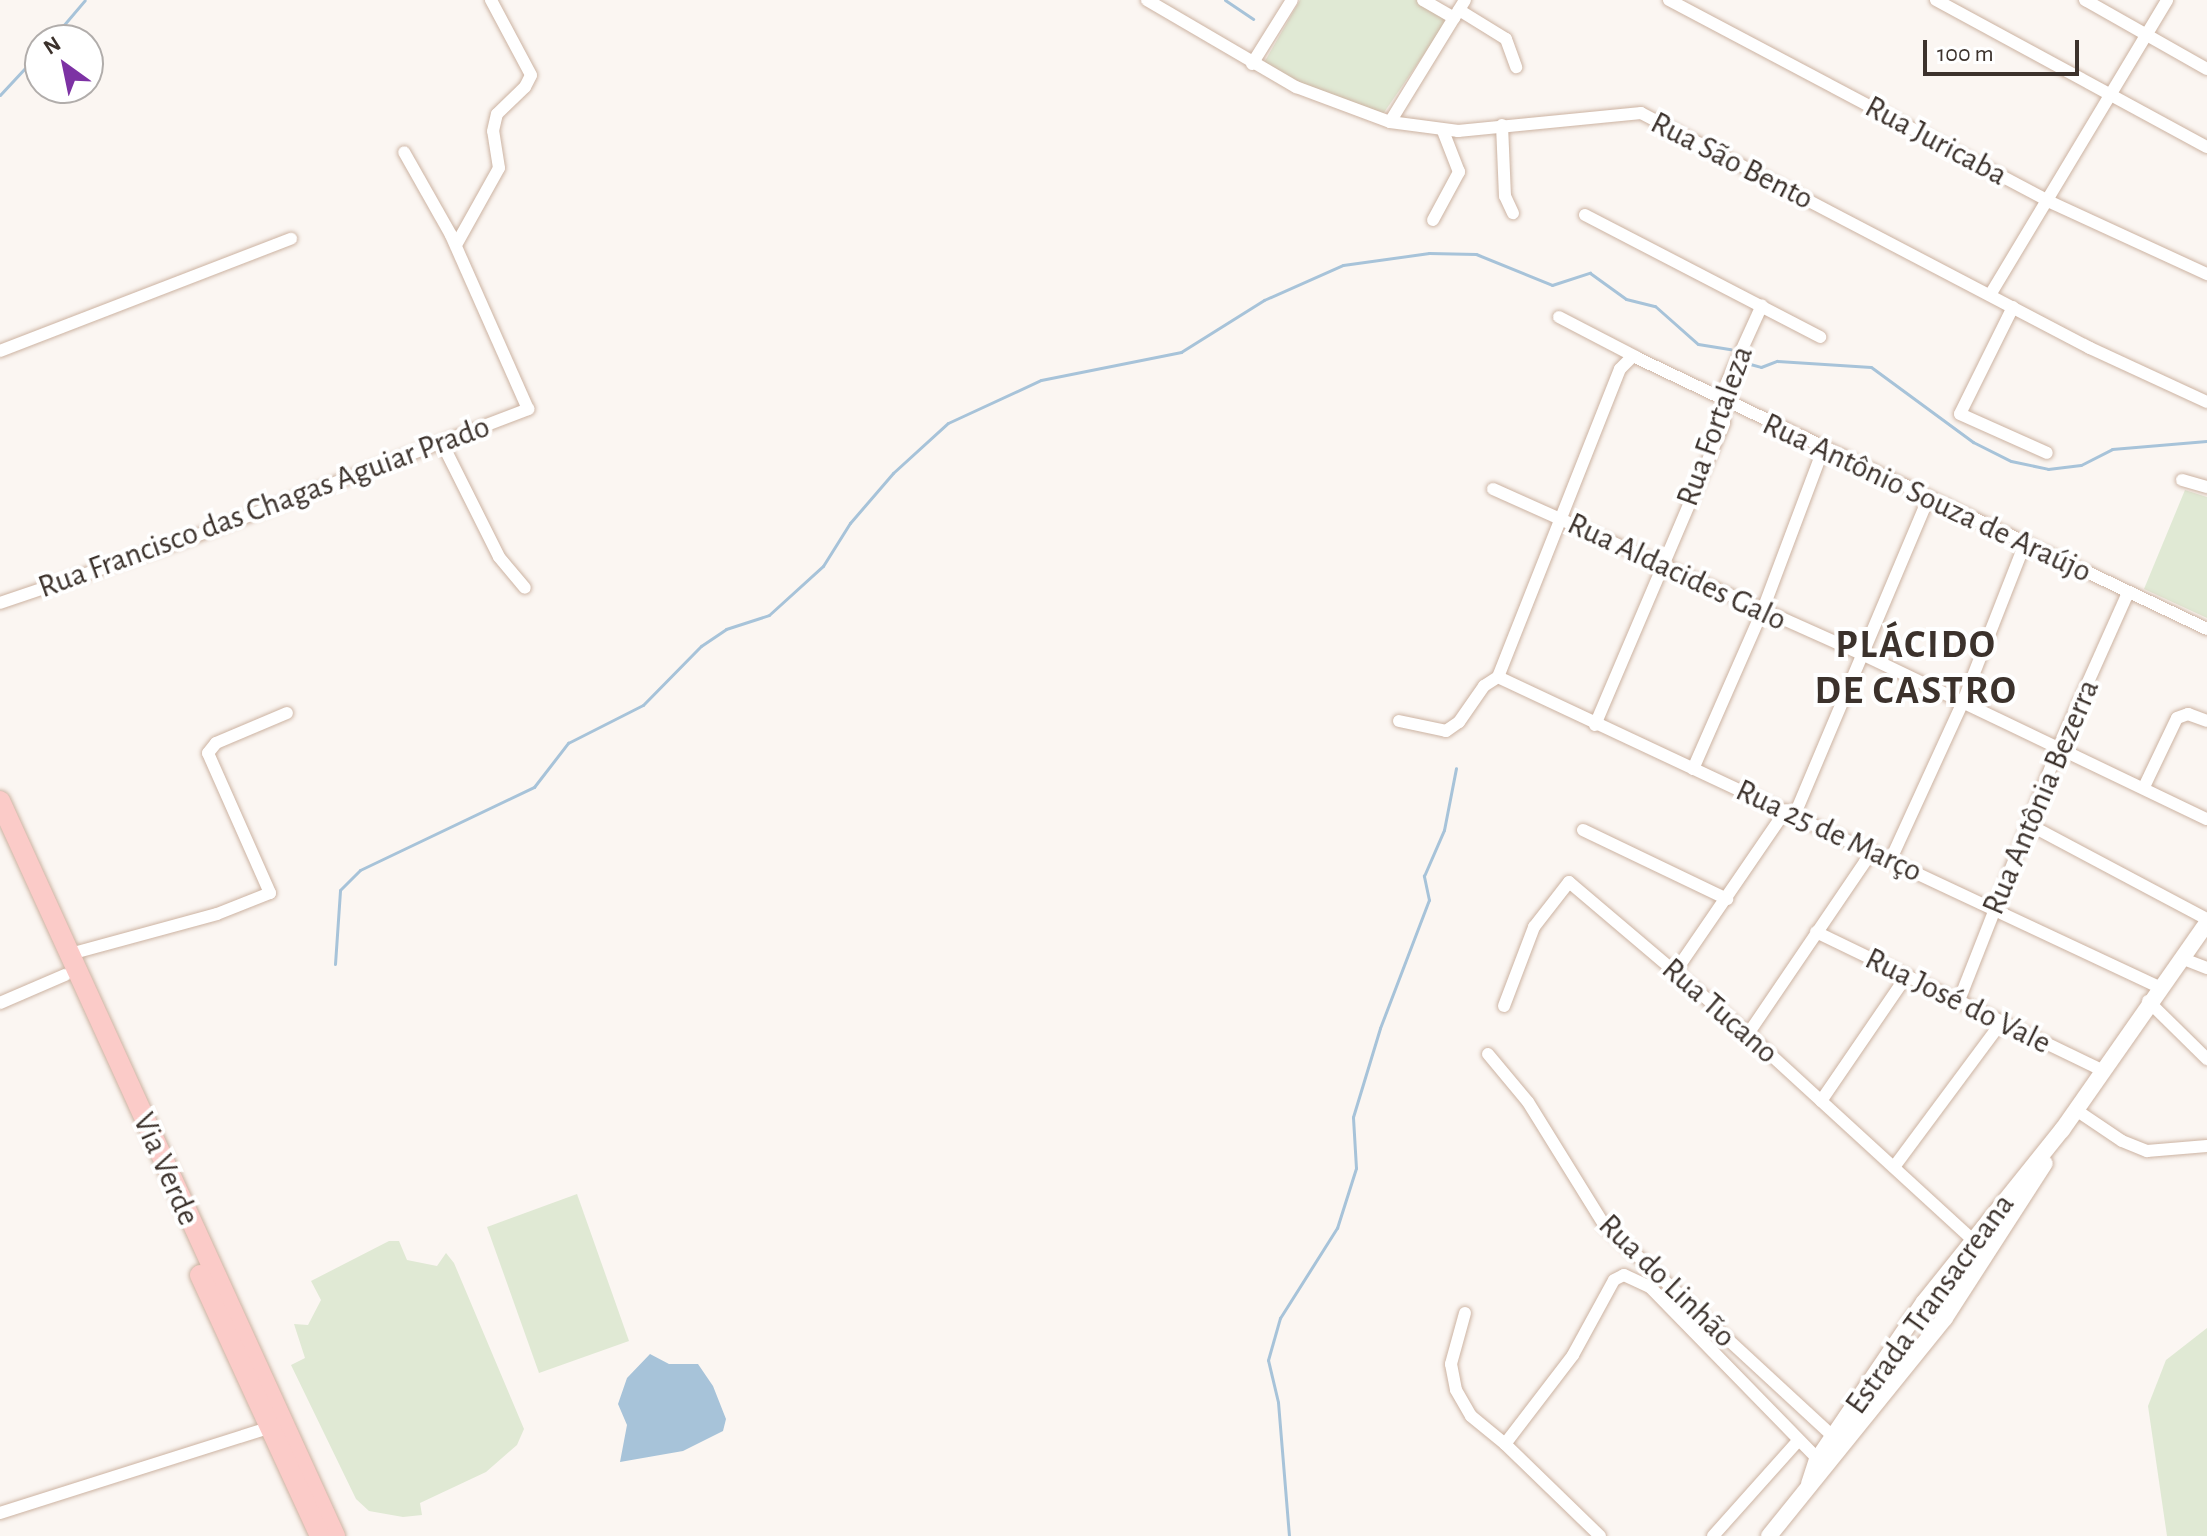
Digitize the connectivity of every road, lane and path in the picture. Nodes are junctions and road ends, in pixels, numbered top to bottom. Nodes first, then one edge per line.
1 (491, 0) edge
2 (1147, 0) edge
3 (1292, 0) edge
4 (1423, 0) edge
5 (1669, 0) edge
6 (1936, 0) edge
7 (2085, 0) edge
8 (2167, 0) edge
9 (1460, 9) edge
10 (2144, 34) junction
11 (1252, 64) junction
12 (1516, 67) dead end
13 (2207, 69) edge
14 (2111, 97) junction
15 (1390, 122) junction
16 (1502, 125) junction
17 (1443, 131) junction
18 (2207, 147) edge
19 (404, 152) dead end
20 (2048, 201) junction
21 (1513, 213) dead end
22 (1585, 215) dead end
23 (1433, 220) dead end
24 (291, 239) dead end
25 (456, 245) junction
26 (2207, 274) edge
27 (1990, 295) junction
28 (1762, 305) junction
29 (2013, 307) junction
30 (1559, 317) dead end
31 (1820, 337) dead end
32 (0, 351) edge
33 (1636, 357) junction
34 (2207, 402) edge
35 (1725, 403) junction
36 (442, 443) junction
37 (1824, 447) junction
38 (2047, 453) dead end
39 (2182, 480) dead end
40 (2207, 487) edge
41 (1493, 489) dead end
42 (1929, 497) junction
43 (1558, 518) junction
44 (2024, 546) junction
45 (1660, 564) junction
46 (525, 588) dead end
47 (2128, 593) junction
48 (0, 603) edge
49 (1762, 612) junction
50 (2207, 629) edge
51 (1862, 654) junction
52 (1498, 677) junction
53 (1962, 704) junction
54 (287, 713) dead end
55 (1399, 721) dead end
56 (2207, 721) edge
57 (1595, 725) junction
58 (2059, 747) junction
59 (1693, 769) junction
60 (2144, 787) junction
61 (0, 801) edge
62 (1790, 812) junction
63 (2207, 819) edge
64 (2028, 824) junction
65 (0, 829) edge
66 (1583, 830) dead end
67 (1873, 850) junction
68 (1891, 859) junction
69 (1727, 899) junction
70 (1994, 909) junction
71 (2207, 921) edge
72 (1816, 932) junction
73 (70, 954) junction
74 (2181, 958) junction
75 (2207, 968) edge
76 (1675, 972) junction
77 (65, 975) junction
78 (1906, 977) junction
79 (2154, 994) junction
80 (0, 1003) edge
81 (1958, 1003) junction
82 (1504, 1006) dead end
83 (2001, 1023) junction
84 (1748, 1034) junction
85 (1488, 1054) dead end
86 (2207, 1059) edge
87 (2100, 1069) junction
88 (1821, 1101) junction
89 (2076, 1110) junction
90 (2062, 1130) junction
91 (2207, 1146) edge
92 (1894, 1167) junction
93 (1972, 1239) junction
94 (1936, 1287) junction
95 (1924, 1302) junction
96 (1957, 1302) junction
97 (1465, 1313) dead end
98 (1945, 1318) junction
99 (276, 1426) junction
100 (1797, 1442) junction
101 (1839, 1442) junction
102 (1505, 1444) junction
103 (1822, 1464) junction
104 (0, 1513) edge
105 (320, 1536) edge
106 (335, 1536) edge
107 (1600, 1536) edge
108 (1713, 1536) edge
109 (1769, 1536) edge

1 - 25 street
2 - 11 street, Rua São Bento
3 - 11 street
4 - 9 street
5 - 20 street, Rua Juricaba
6 - 14 street
7 - 10 street
8 - 10 street
9 - 12 street
9 - 15 street
10 - 13 street
10 - 14 street
11 - 15 street, Rua São Bento
14 - 18 street
14 - 20 street
15 - 17 street, Rua São Bento
16 - 17 street, Rua São Bento
16 - 21 street
16 - 27 street, Rua São Bento
17 - 23 street
19 - 25 street
20 - 26 street, Rua Juricaba
20 - 27 street
22 - 28 street
24 - 32 street
25 - 36 street, Rua Francisco das Chagas Aguiar Prado
27 - 29 street, Rua São Bento
28 - 31 street
28 - 35 street, Rua Fortaleza
29 - 34 street, Rua São Bento
29 - 38 street
30 - 33 street
33 - 35 street, Rua Antônio Souza de Araújo
33 - 43 street
35 - 37 street, Rua Antônio Souza de Araújo
35 - 45 street, Rua Fortaleza
36 - 46 street
36 - 48 street, Rua Francisco das Chagas Aguiar Prado
37 - 42 street, Rua Antônio Souza de Araújo
37 - 49 street
39 - 40 street
41 - 43 street, Rua Aldacides Galo
42 - 44 street, Rua Antônio Souza de Araújo
42 - 51 street
43 - 45 street, Rua Aldacides Galo
43 - 52 street
44 - 47 street, Rua Antônio Souza de Araújo
44 - 53 street
45 - 49 street, Rua Aldacides Galo
45 - 57 street, Rua Fortaleza
47 - 50 street, Rua Antônio Souza de Araújo
47 - 58 street, Rua Antônia Bezerra
49 - 51 street, Rua Aldacides Galo
49 - 59 street
51 - 53 street, Rua Aldacides Galo
51 - 62 street
52 - 55 street
52 - 57 street, Rua 25 de Março
53 - 58 street, Rua Aldacides Galo
53 - 68 street
54 - 73 street
56 - 60 street
57 - 59 street, Rua 25 de Março
58 - 60 street, Rua Aldacides Galo
58 - 64 street, Rua Antônia Bezerra
59 - 62 street, Rua 25 de Março
60 - 63 street, Rua Aldacides Galo
61 - 73 main road, Via Verde
62 - 67 street, Rua 25 de Março
62 - 69 street
64 - 70 street, Rua Antônia Bezerra
64 - 71 street
65 - 77 main road, Via Verde
66 - 69 street
67 - 68 street, Rua 25 de Março
67 - 72 street
68 - 70 street, Rua 25 de Março
69 - 76 street
70 - 79 street, Rua 25 de Março
70 - 81 street, Rua Antônia Bezerra
71 - 74 street, Estrada Transacreana
72 - 78 street, Rua José do Vale
72 - 84 street
73 - 99 main road, Via Verde
74 - 75 street
74 - 79 street, Estrada Transacreana
76 - 82 street, Rua Tucano
76 - 84 street, Rua Tucano
77 - 80 street
77 - 99 main road, Via Verde
78 - 81 street, Rua José do Vale
78 - 88 street
79 - 86 street, Rua 25 de Março
79 - 87 street, Estrada Transacreana
81 - 83 street, Rua José do Vale
83 - 87 street, Rua José do Vale
83 - 92 street
84 - 88 street, Rua Tucano
85 - 101 street, Rua do Linhão
87 - 89 street, Estrada Transacreana
88 - 92 street, Rua Tucano
89 - 90 street, Estrada Transacreana
89 - 91 street
90 - 93 street, Estrada Transacreana
90 - 96 street, Estrada Transacreana
92 - 93 street, Rua Tucano
93 - 94 street, Estrada Transacreana
94 - 95 street, Estrada Transacreana
94 - 96 street
95 - 98 street
95 - 101 street, Estrada Transacreana
96 - 98 street, Estrada Transacreana
97 - 102 street
98 - 101 street, Estrada Transacreana
99 - 104 street
99 - 105 main road, Via Verde
99 - 106 main road, Via Verde
100 - 102 street
100 - 103 street
100 - 108 street
101 - 103 street, Estrada Transacreana
102 - 107 street
103 - 109 street, Estrada Transacreana

